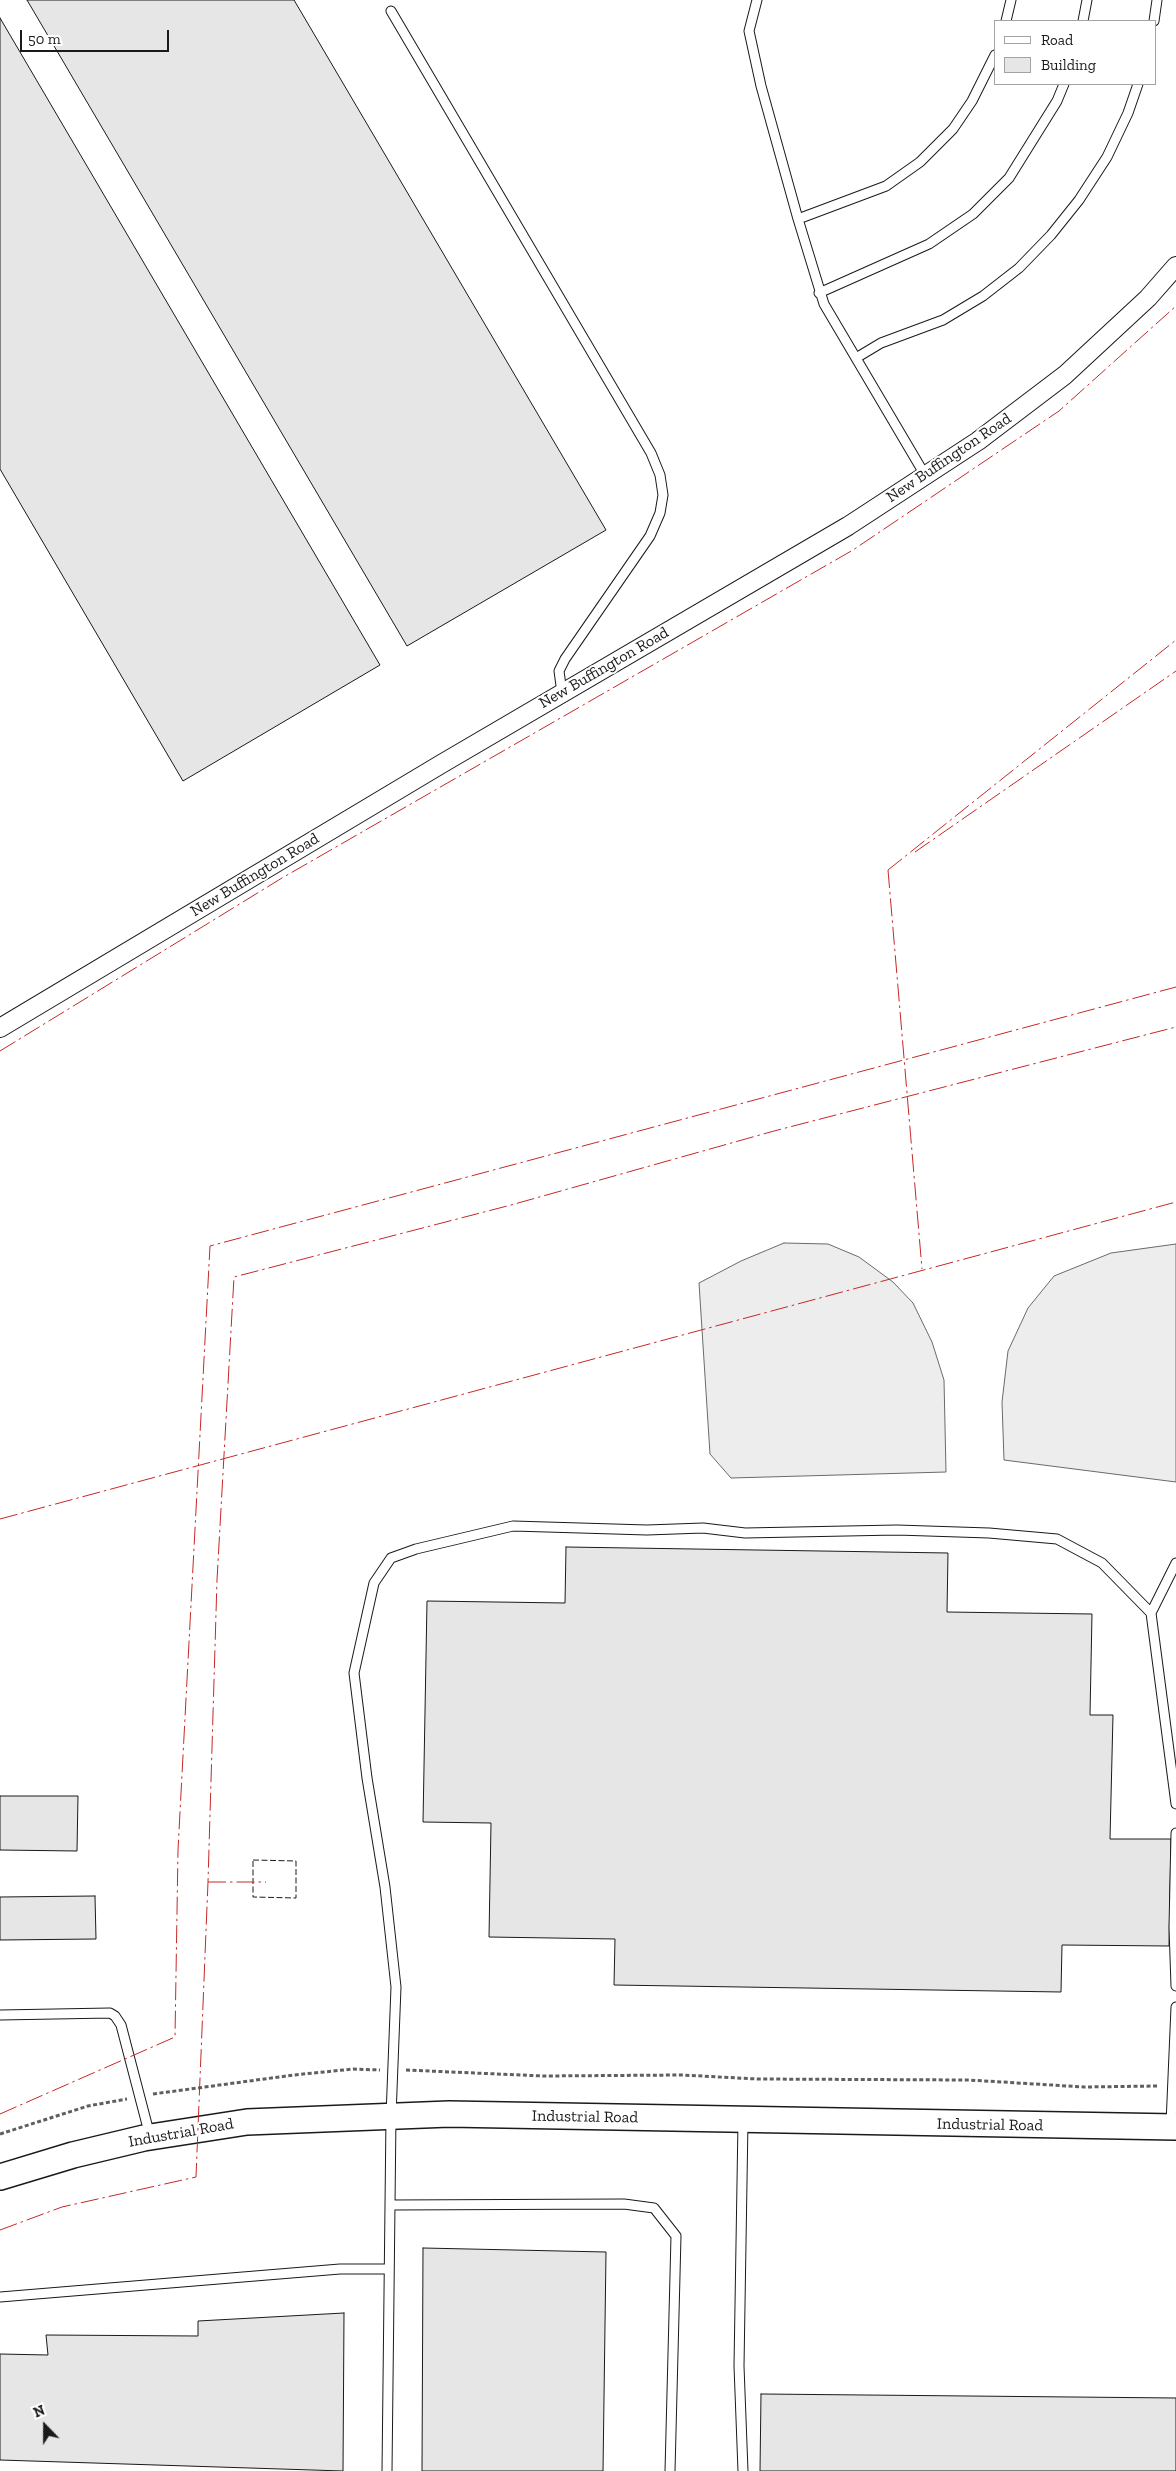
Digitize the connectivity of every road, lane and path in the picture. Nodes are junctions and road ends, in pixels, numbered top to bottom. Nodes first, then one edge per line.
1 (757, 0) edge
2 (1011, 0) edge
3 (1087, 0) edge
4 (1157, 0) edge
5 (391, 11) dead end
6 (1006, 20) edge
7 (1083, 20) edge
8 (1154, 20) edge
9 (994, 57) edge
10 (1064, 85) edge
11 (1138, 85) edge
12 (798, 219) junction
13 (1176, 266) edge
14 (820, 293) junction
15 (856, 358) junction
16 (925, 475) junction
17 (562, 693) junction
18 (0, 1028) edge
19 (1176, 1563) edge
20 (1151, 1613) junction
21 (1176, 1804) edge
22 (1176, 1834) edge
23 (1176, 1986) edge
24 (1176, 2007) edge
25 (0, 2015) edge
26 (392, 2070) junction
27 (1173, 2086) junction
28 (140, 2096) junction
29 (391, 2116) junction
30 (743, 2120) junction
31 (1173, 2127) edge
32 (0, 2134) edge
33 (150, 2136) junction
34 (0, 2177) edge
35 (390, 2205) junction
36 (389, 2269) junction
37 (0, 2297) edge
38 (387, 2471) edge
39 (670, 2471) edge
40 (743, 2471) edge

1 - 12 lane
2 - 6 lane
3 - 7 lane
4 - 8 lane
5 - 17 lane
9 - 12 lane
10 - 14 lane
11 - 15 lane
12 - 14 lane
13 - 16 street, New Buffington Road
14 - 15 lane
15 - 16 lane
16 - 17 street, New Buffington Road
17 - 18 street, New Buffington Road
19 - 20 lane
20 - 21 lane
20 - 26 lane
22 - 23 lane
24 - 27 lane
25 - 28 lane
26 - 27 path
26 - 28 path
26 - 29 lane
27 - 31 lane
28 - 32 path
28 - 33 lane
29 - 30 main road, Industrial Road
29 - 33 main road, Industrial Road
29 - 35 lane
30 - 31 main road, Industrial Road
30 - 40 lane
33 - 34 main road, Industrial Road
35 - 36 lane
35 - 39 lane
36 - 37 lane
36 - 38 lane

